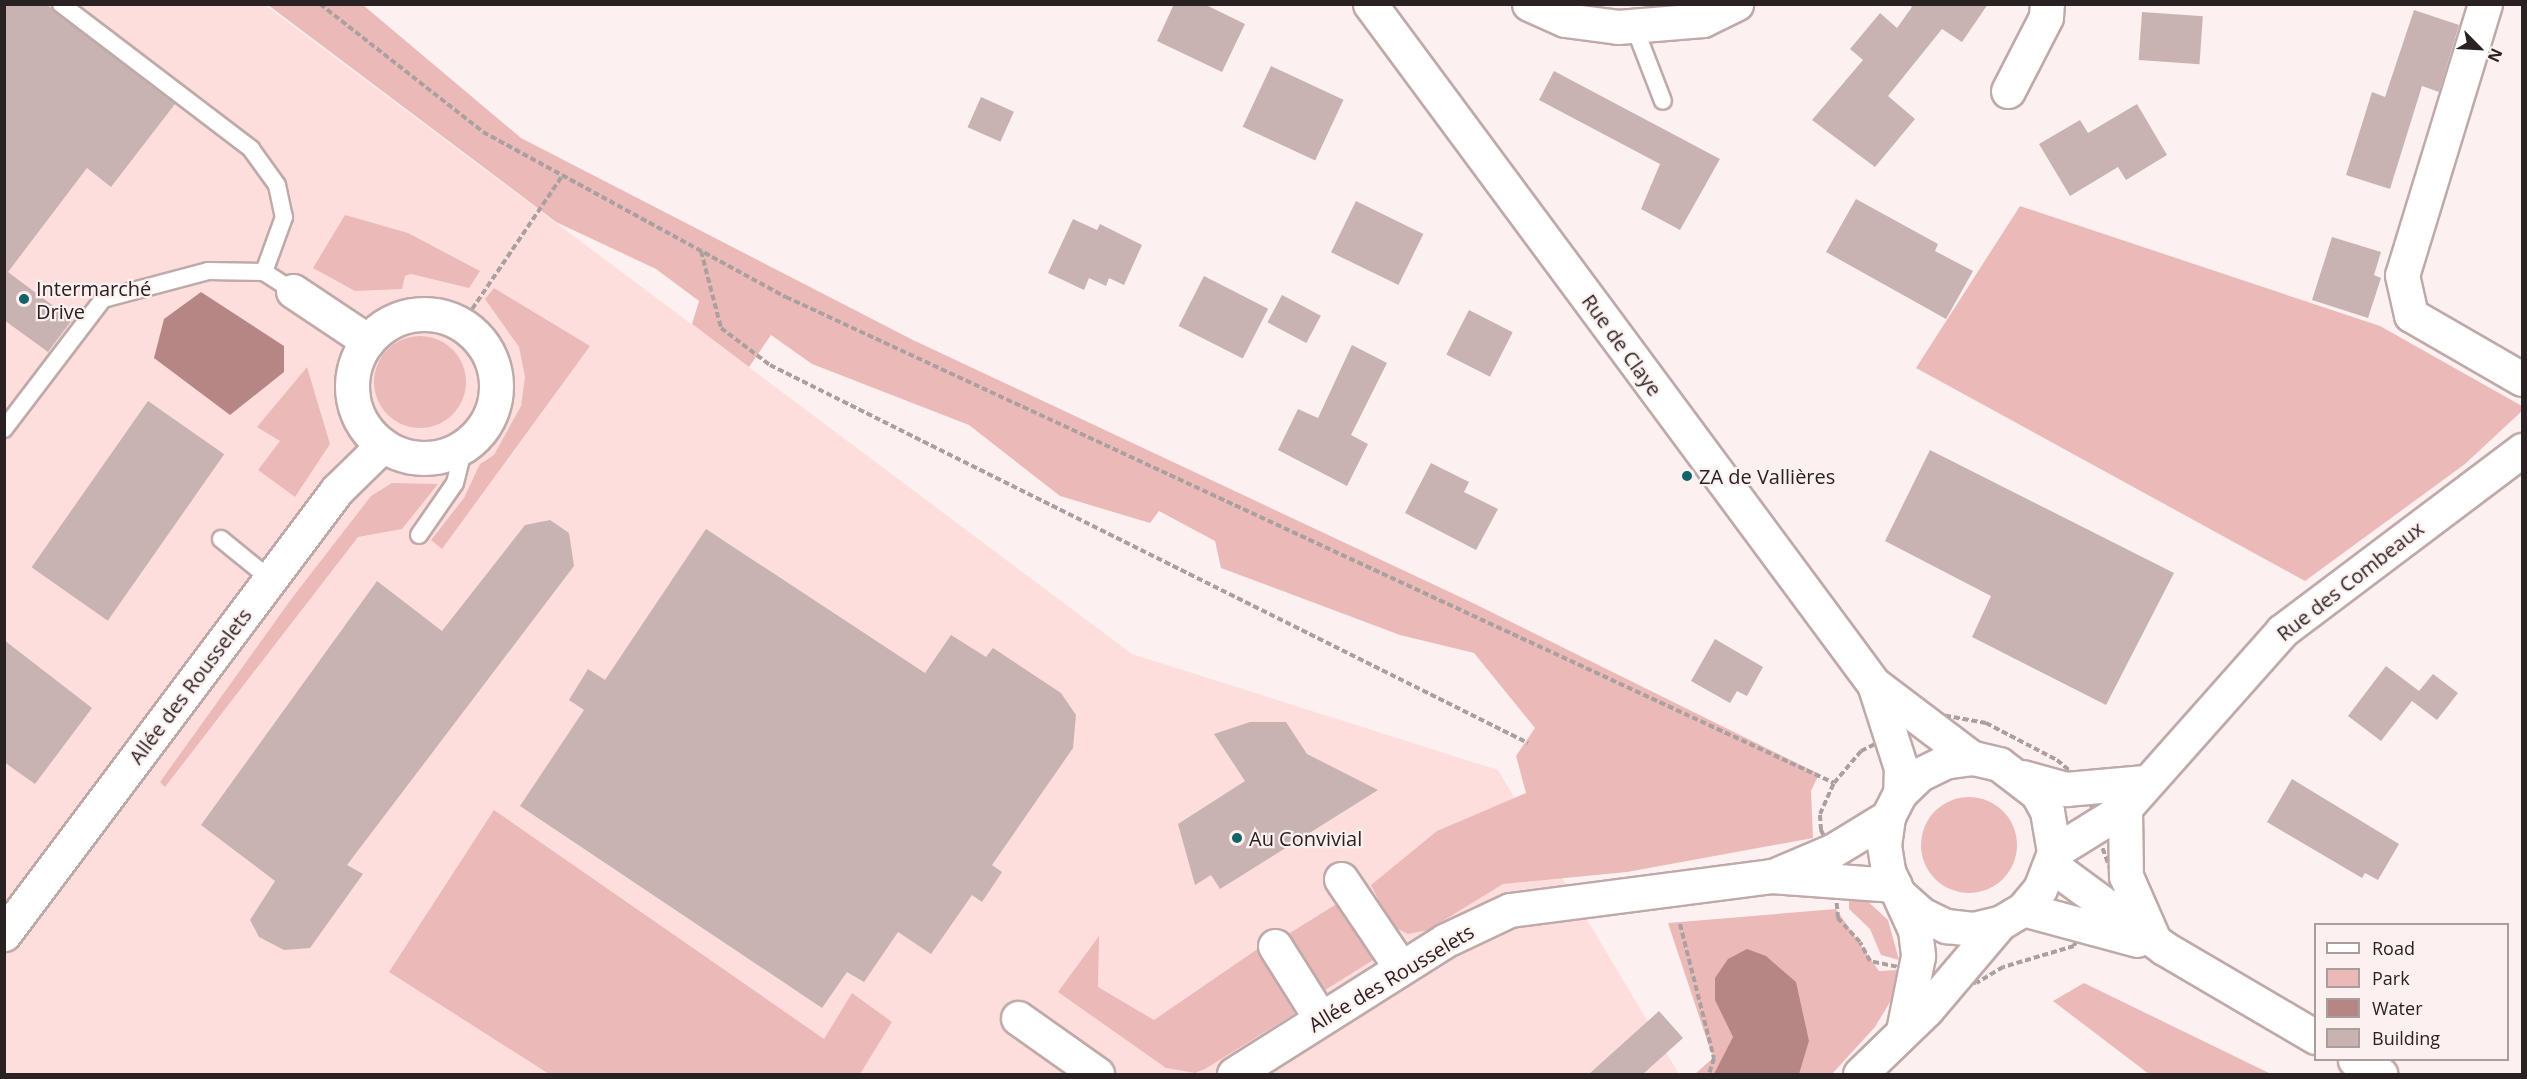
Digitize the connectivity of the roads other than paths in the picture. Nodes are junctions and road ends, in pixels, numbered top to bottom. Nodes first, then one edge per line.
1 (61, 4) edge
2 (1370, 4) edge
3 (1529, 4) edge
4 (1736, 4) edge
5 (2047, 4) edge
6 (2485, 4) edge
7 (1634, 26) junction
8 (2008, 91) dead end
9 (1664, 101) dead end
10 (264, 272) junction
11 (292, 291) joint
12 (368, 341) junction
13 (2523, 379) edge
14 (4, 429) edge
15 (383, 445) junction
16 (464, 446) junction
17 (2523, 450) edge
18 (419, 535) dead end
19 (221, 539) dead end
20 (270, 579) junction
21 (1874, 684) junction
22 (1972, 758) junction
23 (2022, 777) junction
24 (2145, 782) junction
25 (1894, 805) junction
26 (2125, 808) junction
27 (2052, 859) junction
28 (1771, 876) junction
29 (1341, 879) dead end
30 (1898, 890) junction
31 (2012, 916) junction
32 (2097, 916) junction
33 (4, 934) edge
34 (2159, 944) junction
35 (1275, 946) dead end
36 (1401, 968) junction
37 (1018, 1018) dead end
38 (1321, 1019) junction
39 (1903, 1031) junction
40 (2314, 1035) edge
41 (2358, 1061) edge
42 (1097, 1074) edge
43 (1234, 1074) edge
44 (1860, 1074) edge
45 (2380, 1074) edge

1 - 10 lane
2 - 21 street, Rue de Claye
3 - 7 street
4 - 7 street
5 - 8 street
6 - 13 street
7 - 9 lane
10 - 11 lane
10 - 14 lane
11 - 12 street
12 - 15 street
12 - 16 street
15 - 16 street
15 - 20 street, Allée des Rousselets
16 - 18 lane
17 - 24 street, Rue des Combeaux
19 - 20 lane
20 - 33 street, Allée des Rousselets
21 - 22 street, Rue de Claye
21 - 25 street, Rue de Claye
22 - 23 street
22 - 25 street
23 - 24 street
23 - 27 street
24 - 26 street, Rue des Combeaux
25 - 28 street, Allée des Rousselets
25 - 30 street
26 - 27 street, Rue des Combeaux
26 - 34 street
27 - 31 street
27 - 32 street
28 - 30 street, Allée des Rousselets
28 - 36 street, Allée des Rousselets
29 - 36 street
30 - 31 street
30 - 39 street
31 - 32 street
31 - 39 street
32 - 34 street
34 - 40 street
35 - 38 street
36 - 38 street, Allée des Rousselets
37 - 42 street
38 - 43 street, Allée des Rousselets
39 - 44 street
41 - 45 street

